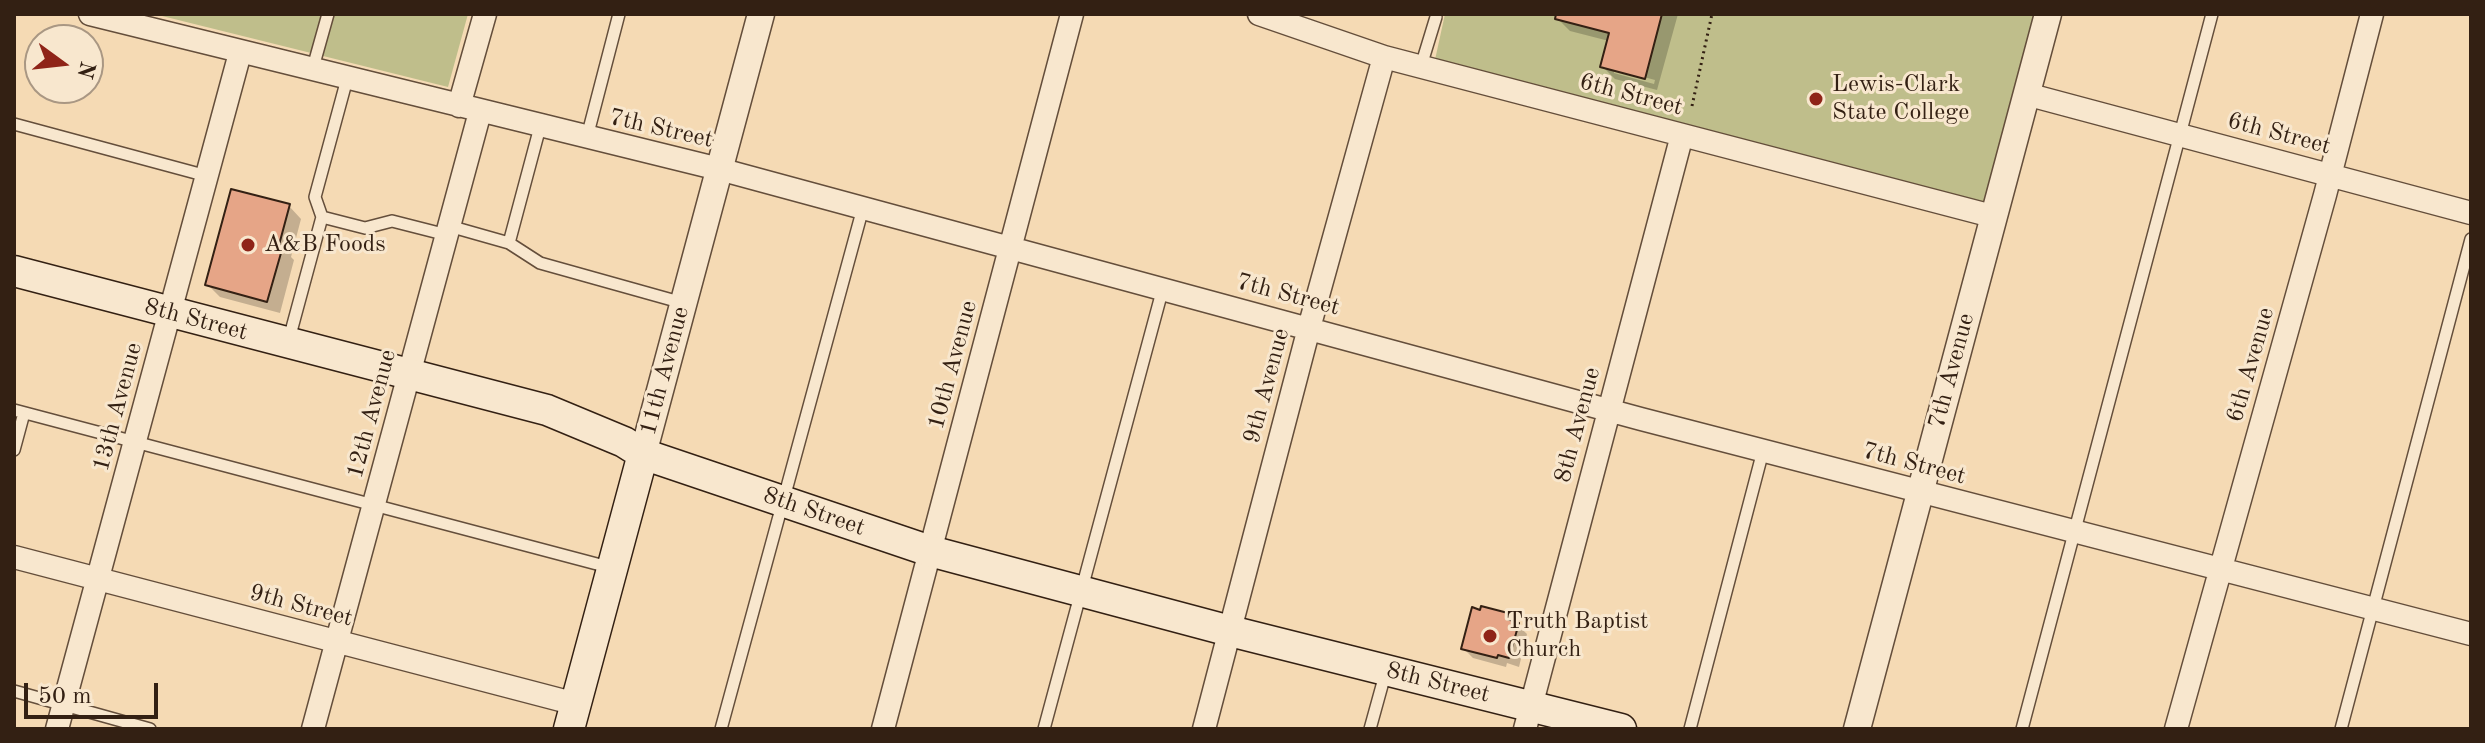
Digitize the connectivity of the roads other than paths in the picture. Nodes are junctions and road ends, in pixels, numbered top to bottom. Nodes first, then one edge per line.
1 (90, 14) edge
2 (328, 14) edge
3 (485, 14) edge
4 (619, 14) edge
5 (761, 14) edge
6 (1072, 14) edge
7 (1259, 14) edge
8 (2048, 14) edge
9 (2212, 14) edge
10 (2372, 14) edge
11 (1436, 15) edge
12 (1305, 22) edge
13 (240, 53) junction
14 (1384, 57) junction
15 (1421, 66) junction
16 (312, 71) junction
17 (347, 79) junction
18 (2026, 94) junction
19 (470, 109) junction
20 (14, 124) edge
21 (540, 127) junction
22 (1682, 135) junction
23 (2180, 135) junction
24 (587, 138) junction
25 (719, 169) junction
26 (2330, 175) junction
27 (207, 176) junction
28 (863, 208) junction
29 (2471, 213) edge
30 (1992, 216) junction
31 (322, 217) junction
32 (448, 230) junction
33 (2471, 239) edge
34 (509, 243) junction
35 (1011, 248) junction
36 (14, 271) edge
37 (1163, 288) junction
38 (683, 303) junction
39 (170, 314) junction
40 (1309, 328) junction
41 (287, 344) junction
42 (410, 374) junction
43 (1609, 411) junction
44 (19, 412) edge
45 (136, 441) junction
46 (14, 450) edge
47 (1763, 451) junction
48 (643, 454) junction
49 (1920, 492) junction
50 (784, 502) junction
51 (374, 504) junction
52 (2074, 533) junction
53 (930, 551) junction
54 (14, 557) edge
55 (612, 568) junction
56 (2220, 569) junction
57 (99, 579) junction
58 (1082, 591) junction
59 (2372, 608) junction
60 (1230, 631) junction
61 (2471, 634) edge
62 (336, 642) junction
63 (1386, 670) junction
64 (14, 691) edge
65 (64, 705) junction
66 (572, 716) edge
67 (1528, 718) edge
68 (57, 729) edge
69 (150, 729) edge
70 (313, 729) edge
71 (721, 729) edge
72 (883, 729) edge
73 (1044, 729) edge
74 (1204, 729) edge
75 (1370, 729) edge
76 (1621, 729) edge
77 (1690, 729) edge
78 (1857, 729) edge
79 (2022, 729) edge
80 (2176, 729) edge
81 (2341, 729) edge

1 - 13 street, 7th Street
2 - 16 lane
3 - 19 street, 12th Avenue
4 - 24 lane
5 - 25 street, 11th Avenue
6 - 35 street, 10th Avenue
7 - 12 street, 6th Street
8 - 18 street, 7th Avenue
9 - 23 lane
10 - 26 street, 6th Avenue
11 - 15 lane
12 - 14 street, 6th Street
13 - 16 street, 7th Street
13 - 27 street, 13th Avenue
14 - 15 street, 6th Street
14 - 40 street, 9th Avenue
15 - 22 street, 6th Street
16 - 17 street, 7th Street
17 - 19 street, 7th Street
17 - 31 lane
18 - 23 street, 6th Street
18 - 30 street, 7th Avenue
19 - 21 street, 7th Street
19 - 32 street, 12th Avenue
20 - 27 lane
21 - 24 street, 7th Street
21 - 34 lane
22 - 30 street, 6th Street
22 - 43 street, 8th Avenue
23 - 26 street, 6th Street
23 - 52 lane
24 - 25 street, 7th Street
25 - 28 street, 7th Street
25 - 38 street, 11th Avenue
26 - 29 street, 6th Street
26 - 56 street, 6th Avenue
27 - 39 street, 13th Avenue
28 - 35 street, 7th Street
28 - 50 lane
30 - 49 street, 7th Avenue
31 - 32 lane
31 - 41 lane
32 - 34 lane
32 - 42 street, 12th Avenue
33 - 59 lane
34 - 38 lane
35 - 37 street, 7th Street
35 - 53 street, 10th Avenue
36 - 39 main road, 8th Street
37 - 40 street, 7th Street
37 - 58 lane
38 - 48 street, 11th Avenue
39 - 41 main road, 8th Street
39 - 45 street, 13th Avenue
40 - 43 street, 7th Street
40 - 60 street, 9th Avenue
41 - 42 main road, 8th Street
42 - 48 main road, 8th Street
42 - 51 street, 12th Avenue
43 - 47 street, 7th Street
43 - 67 street, 8th Avenue
44 - 45 lane
44 - 46 lane
45 - 51 lane
45 - 57 street, 13th Avenue
47 - 49 street, 7th Street
47 - 77 lane
48 - 50 main road, 8th Street
48 - 55 main road, 11th Avenue
49 - 52 street, 7th Street
49 - 78 street, 7th Avenue
50 - 53 main road, 8th Street
50 - 71 lane
51 - 55 lane
51 - 62 street, 12th Avenue
52 - 56 street, 7th Street
52 - 79 lane
53 - 58 main road, 8th Street
53 - 72 street, 10th Avenue
54 - 57 street, 9th Street
55 - 66 main road, 11th Avenue
56 - 59 street, 7th Street
56 - 80 street, 6th Avenue
57 - 62 street, 9th Street
57 - 65 street, 13th Avenue
58 - 60 main road, 8th Street
58 - 73 lane
59 - 61 street, 7th Street
59 - 81 lane
60 - 63 main road, 8th Street
60 - 74 street, 9th Avenue
62 - 66 street, 9th Street
62 - 70 street, 12th Avenue
63 - 67 main road, 8th Street
63 - 75 lane
64 - 65 lane
65 - 68 street, 13th Avenue
65 - 69 lane
67 - 76 main road, 8th Street

